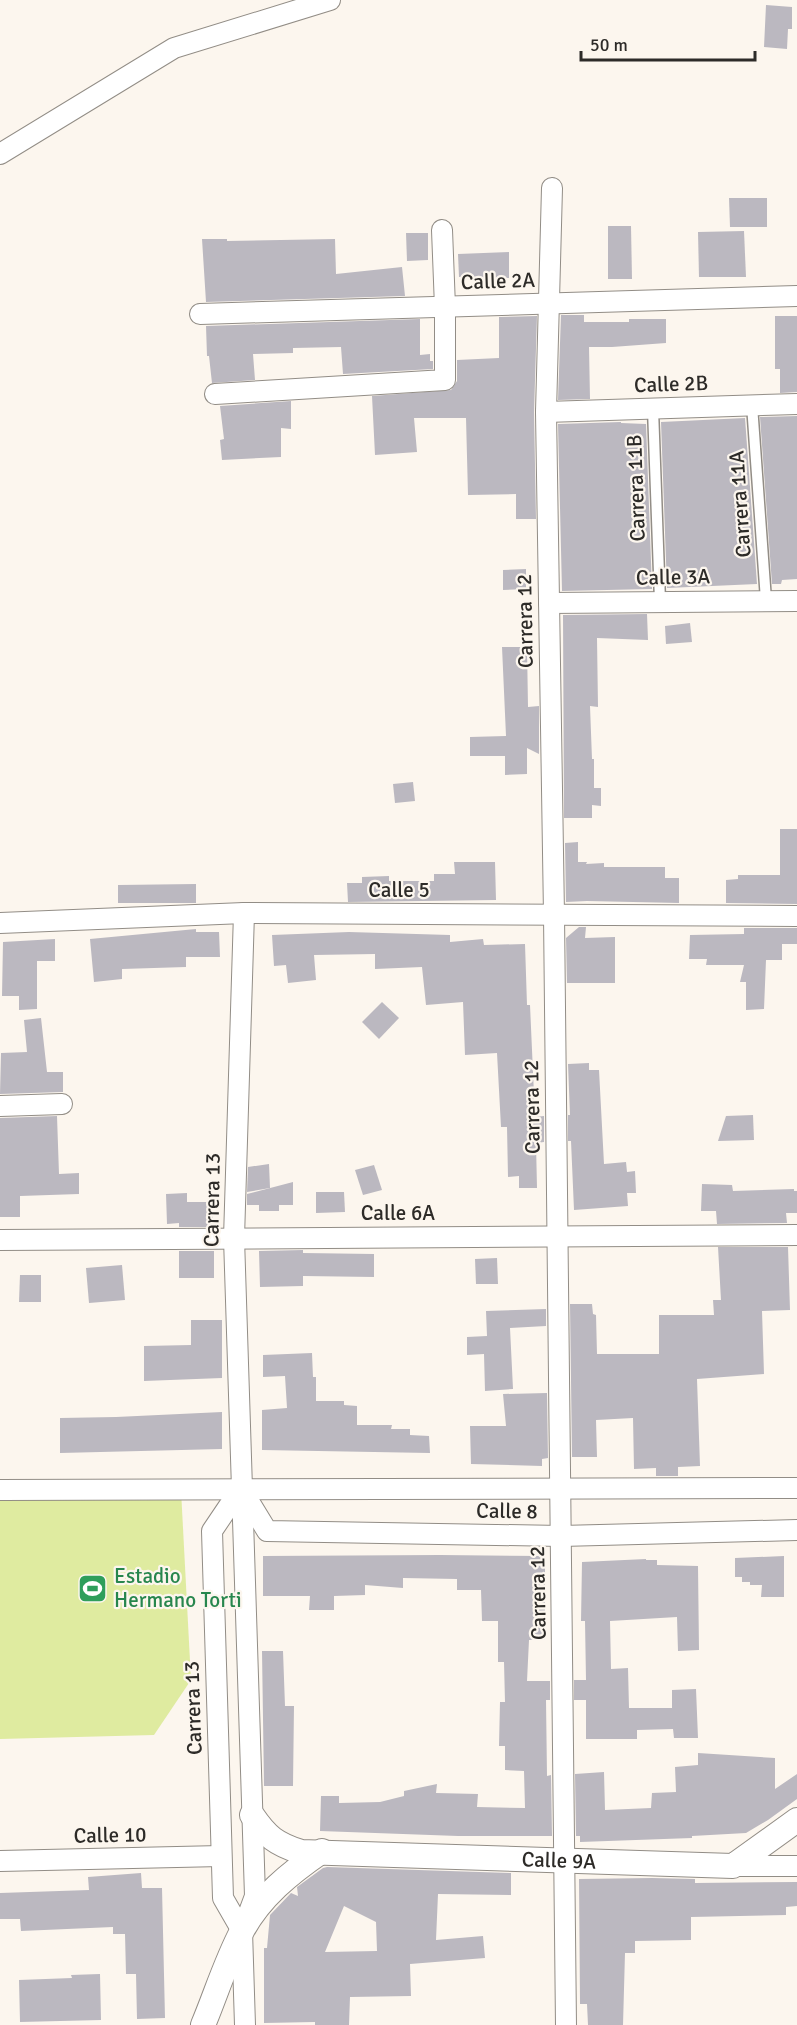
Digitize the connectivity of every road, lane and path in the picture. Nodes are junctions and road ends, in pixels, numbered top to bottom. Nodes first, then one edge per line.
1 (330, 0) edge
2 (0, 154) edge
3 (552, 188) dead end
4 (442, 230) dead end
5 (797, 296) edge
6 (548, 304) junction
7 (445, 307) junction
8 (200, 314) dead end
9 (215, 394) dead end
10 (797, 404) edge
11 (752, 405) junction
12 (653, 409) junction
13 (546, 412) junction
14 (766, 600) junction
15 (660, 601) junction
16 (797, 601) edge
17 (549, 603) junction
18 (244, 913) junction
19 (554, 915) junction
20 (797, 916) edge
21 (0, 924) edge
22 (62, 1104) dead end
23 (0, 1106) edge
24 (797, 1235) edge
25 (558, 1236) junction
26 (234, 1238) junction
27 (0, 1240) edge
28 (241, 1488) junction
29 (797, 1488) edge
30 (0, 1490) edge
31 (560, 1490) junction
32 (797, 1530) edge
33 (561, 1536) junction
34 (252, 1815) junction
35 (797, 1820) edge
36 (322, 1851) junction
37 (221, 1856) junction
38 (564, 1860) junction
39 (0, 1861) edge
40 (734, 1866) junction
41 (797, 1866) edge
42 (242, 1931) junction
43 (203, 2025) edge
44 (245, 2025) edge
45 (566, 2025) edge

1 - 2 street
3 - 6 street, Carrera 12
4 - 7 street
5 - 6 street, Calle 2A
6 - 7 street, Calle 2A
6 - 13 street, Carrera 12
7 - 8 street, Calle 2A
7 - 9 street
10 - 11 street, Calle 2B
11 - 12 street, Calle 2B
11 - 14 lane, Carrera 11A
12 - 13 street, Calle 2B
12 - 15 lane, Carrera 11B
13 - 17 street, Carrera 12
14 - 15 street, Calle 3A
14 - 16 street, Calle 3A
15 - 17 street, Calle 3A
17 - 19 street, Carrera 12
18 - 19 street, Calle 5
18 - 21 street, Calle 5
18 - 26 street, Carrera 13
19 - 20 street, Calle 5
19 - 25 street, Carrera 12
22 - 23 street
24 - 25 street, Calle 6A
25 - 26 street, Calle 6A
25 - 31 street, Carrera 12
26 - 27 street, Calle 6A
26 - 28 street, Carrera 13
28 - 30 street, Calle 8
28 - 31 street, Calle 8
28 - 33 street, Calle 8
28 - 34 street, Carrera 13
28 - 37 street, Carrera 13
29 - 31 street, Calle 8
31 - 33 street, Carrera 12
32 - 33 street, Calle 8
33 - 38 street, Carrera 12
34 - 36 street, Calle 9A
34 - 42 street, Carrera 13
35 - 40 street
36 - 38 street, Calle 9A
36 - 42 street
37 - 39 street, Calle 10
37 - 42 street, Carrera 13
38 - 40 street, Calle 9A
38 - 45 street, Carrera 12
40 - 41 street, Calle 9A
42 - 43 street
42 - 44 street, Carrera 13

